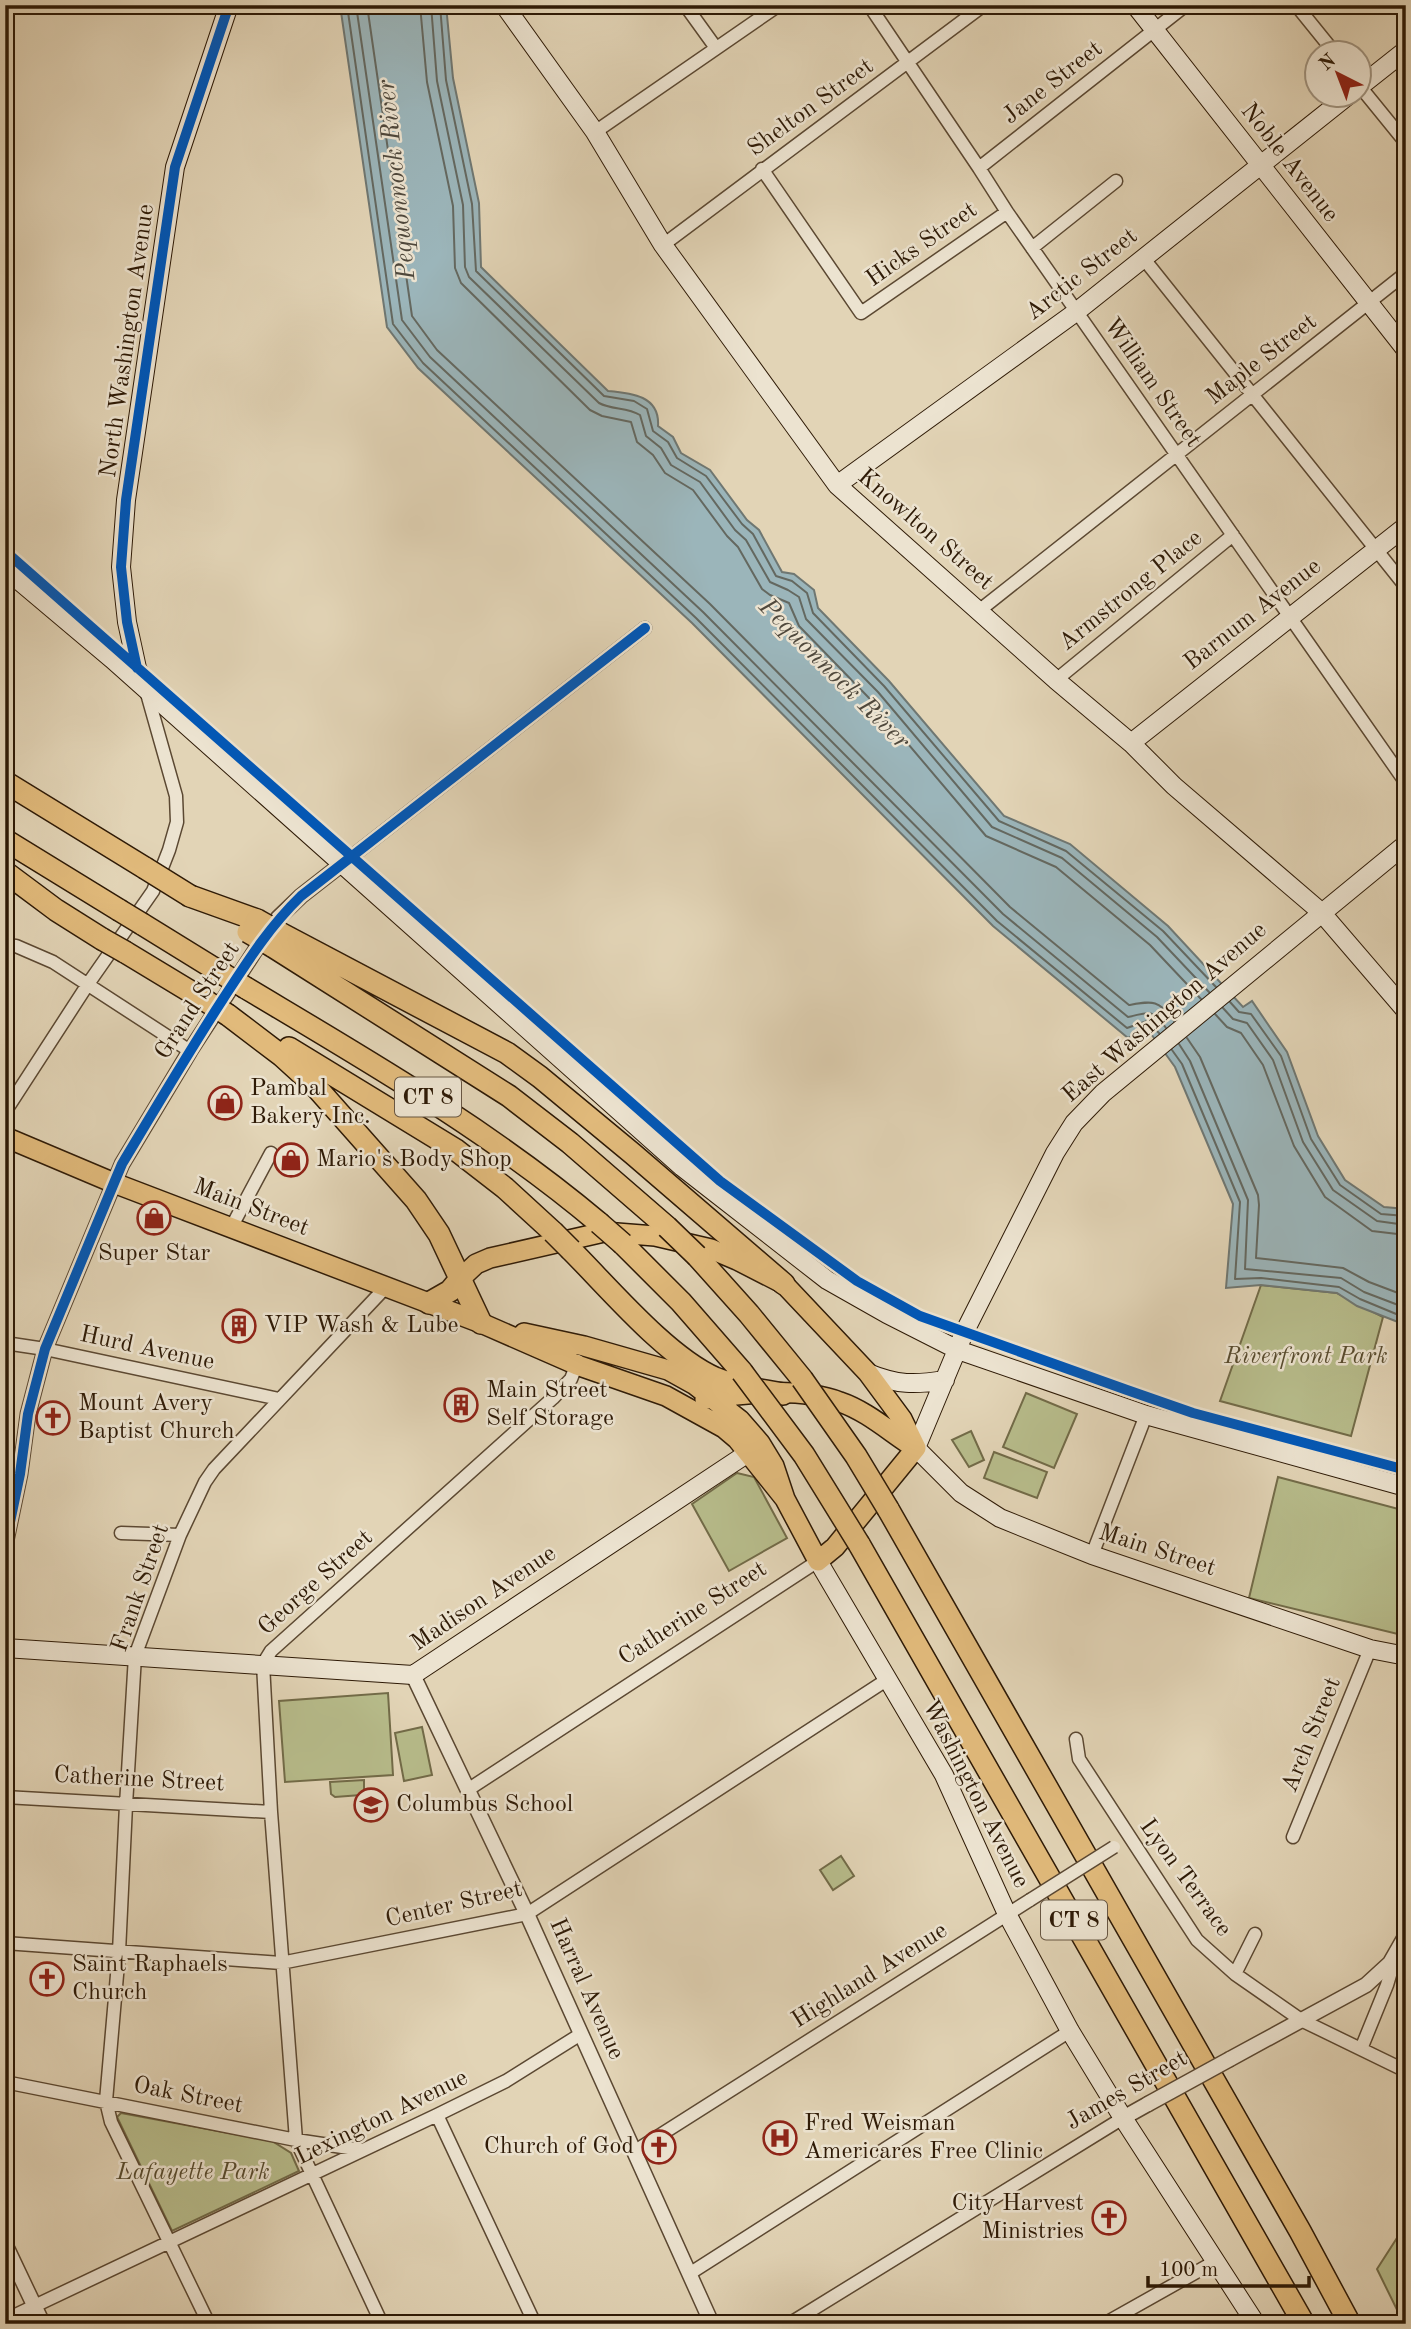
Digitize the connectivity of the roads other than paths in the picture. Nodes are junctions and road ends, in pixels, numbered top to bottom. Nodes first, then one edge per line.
1 (229, 5) edge
2 (505, 5) edge
3 (685, 5) edge
4 (779, 5) edge
5 (869, 5) edge
6 (984, 5) edge
7 (1135, 5) edge
8 (1186, 5) edge
9 (1296, 5) edge
10 (1154, 31) junction
11 (1323, 38) edge
12 (716, 48) junction
13 (1406, 50) edge
14 (908, 64) junction
15 (1372, 76) edge
16 (1372, 105) edge
17 (1332, 108) edge
18 (595, 132) junction
19 (1406, 143) edge
20 (1260, 166) junction
21 (979, 168) junction
22 (762, 169) junction
23 (1116, 181) dead end
24 (1007, 212) junction
25 (663, 245) junction
26 (1032, 248) junction
27 (1144, 259) junction
28 (1406, 273) edge
29 (1368, 303) junction
30 (1076, 312) junction
31 (1406, 350) edge
32 (1251, 394) junction
33 (1177, 453) junction
34 (836, 485) junction
35 (1406, 526) edge
36 (1233, 535) junction
37 (1376, 549) junction
38 (5, 569) edge
39 (1406, 587) edge
40 (980, 610) junction
41 (1290, 617) junction
42 (645, 628) dead end
43 (1056, 680) junction
44 (146, 690) junction
45 (1131, 743) junction
46 (5, 782) edge
47 (1406, 783) edge
48 (5, 841) edge
49 (1406, 844) edge
50 (342, 864) junction
51 (5, 872) edge
52 (1321, 912) junction
53 (276, 940) junction
54 (5, 945) edge
55 (88, 984) junction
56 (1406, 1011) edge
57 (229, 1015) junction
58 (190, 1051) junction
59 (5, 1112) edge
60 (5, 1137) edge
61 (271, 1153) dead end
62 (114, 1183) junction
63 (232, 1226) junction
64 (460, 1279) junction
65 (784, 1284) junction
66 (385, 1288) junction
67 (429, 1303) junction
68 (481, 1323) junction
69 (5, 1343) edge
70 (584, 1346) junction
71 (45, 1349) junction
72 (958, 1350) junction
73 (577, 1365) junction
74 (868, 1373) junction
75 (944, 1380) junction
76 (783, 1394) junction
77 (666, 1396) junction
78 (712, 1398) junction
79 (279, 1399) junction
80 (1146, 1415) junction
81 (754, 1448) junction
82 (916, 1448) junction
83 (12, 1474) edge
84 (1406, 1487) edge
85 (121, 1533) dead end
86 (180, 1535) junction
87 (5, 1546) edge
88 (1092, 1555) junction
89 (818, 1561) junction
90 (5, 1648) edge
91 (1370, 1649) junction
92 (135, 1656) junction
93 (1406, 1656) edge
94 (263, 1664) junction
95 (413, 1675) junction
96 (888, 1679) junction
97 (1076, 1739) dead end
98 (469, 1790) junction
99 (5, 1797) edge
100 (125, 1805) junction
101 (271, 1812) junction
102 (1293, 1837) dead end
103 (1129, 1838) junction
104 (527, 1914) junction
105 (1007, 1914) junction
106 (1255, 1934) dead end
107 (1406, 1935) edge
108 (5, 1943) edge
109 (119, 1952) junction
110 (1395, 1958) junction
111 (281, 1964) junction
112 (1235, 1974) junction
113 (1301, 2020) junction
114 (1070, 2031) junction
115 (582, 2034) junction
116 (1362, 2049) junction
117 (1406, 2071) edge
118 (5, 2081) edge
119 (106, 2101) junction
120 (437, 2115) junction
121 (1123, 2118) junction
122 (296, 2140) junction
123 (363, 2150) junction
124 (635, 2151) junction
125 (312, 2176) junction
126 (1300, 2231) junction
127 (170, 2242) junction
128 (5, 2244) edge
129 (1216, 2261) junction
130 (689, 2274) junction
131 (1288, 2296) junction
132 (34, 2306) junction
133 (5, 2320) edge
134 (43, 2324) edge
135 (209, 2324) edge
136 (382, 2324) edge
137 (535, 2324) edge
138 (712, 2324) edge
139 (789, 2324) edge
140 (1104, 2324) edge
141 (1256, 2324) edge
142 (1298, 2324) edge
143 (1304, 2324) edge
144 (1350, 2324) edge
145 (1362, 2324) edge

1 - 44 main road, North Washington Avenue
2 - 18 main road, Knowlton Street
3 - 12 street
4 - 12 street
5 - 14 street, William Street
6 - 14 street, Shelton Street
7 - 10 main road, Noble Avenue
8 - 10 street, Jane Street
9 - 11 street
10 - 20 main road, Noble Avenue
10 - 21 street, Jane Street
12 - 18 street
13 - 15 main road, Arctic Street
14 - 21 street, William Street
14 - 22 street, Shelton Street
16 - 19 street
17 - 20 main road, Arctic Street
18 - 25 main road, Knowlton Street
20 - 27 main road, Arctic Street
20 - 29 main road, Noble Avenue
21 - 24 street, William Street
22 - 24 street, Hicks Street
22 - 25 street, Shelton Street
23 - 26 street
24 - 26 street, William Street
25 - 34 main road, Knowlton Street
26 - 30 street, William Street
27 - 30 main road, Arctic Street
27 - 32 street
28 - 29 street, Maple Street
29 - 31 main road, Noble Avenue
29 - 32 street, Maple Street
30 - 33 street, William Street
30 - 34 main road, Arctic Street
32 - 33 street, Maple Street
32 - 37 street
33 - 36 street, William Street
33 - 40 street, Maple Street
34 - 40 main road, Knowlton Street
35 - 37 main road, Barnum Avenue
36 - 41 street, William Street
36 - 43 street, Armstrong Place
37 - 39 street
37 - 41 main road, Barnum Avenue
38 - 44 main road
40 - 43 main road, Knowlton Street
41 - 45 main road, Barnum Avenue
41 - 47 street, William Street
42 - 50 street, Grand Street
43 - 45 main road, Knowlton Street
44 - 50 main road
44 - 55 street, North Washington Avenue
45 - 52 main road, Knowlton Street
46 - 53 highway, bridge
48 - 131 highway, CT 8, bridge
49 - 52 main road, East Washington Avenue
50 - 58 street, Grand Street
50 - 72 main road
51 - 57 highway, bridge
52 - 56 main road, Knowlton Street
52 - 72 main road, East Washington Avenue
53 - 65 highway
53 - 126 highway, CT 8, bridge
54 - 55 street
55 - 58 street
55 - 59 street, North Washington Avenue
57 - 64 highway
57 - 76 highway, bridge
58 - 62 street, Grand Street
60 - 62 main road, Main Street
61 - 63 street
62 - 63 main road, Main Street
62 - 71 street, Grand Street
63 - 66 main road, Main Street
64 - 65 main road, Main Street
64 - 67 highway
64 - 68 highway
65 - 74 main road, Main Street
66 - 67 main road, Main Street
66 - 79 street, Frank Street
67 - 68 main road, Main Street
68 - 70 main road, Main Street
68 - 73 main road, Main Street
69 - 71 street, Hurd Avenue
70 - 73 street, George Street
70 - 78 main road, Main Street
71 - 79 street, Hurd Avenue
71 - 83 street, Grand Street
72 - 75 main road, East Washington Avenue
72 - 80 main road
73 - 77 main road, Main Street
73 - 94 street, George Street
74 - 75 main road
74 - 82 main road, Main Street
75 - 82 main road, East Washington Avenue
76 - 78 main road, Main Street
76 - 82 main road, Main Street
77 - 78 main road, Main Street
77 - 81 main road, Main Street
78 - 81 main road, Main Street
79 - 86 street, Frank Street
80 - 84 main road
80 - 88 street
81 - 89 main road, Washington Avenue
81 - 95 main road, Madison Avenue
82 - 88 main road, Main Street
82 - 89 main road, Catherine Street
83 - 87 street, Grand Street
85 - 86 street
86 - 92 street, Frank Street
88 - 91 main road, Main Street
89 - 96 main road, Washington Avenue
89 - 98 street, Catherine Street
90 - 92 main road, Madison Avenue
91 - 93 main road, Main Street
91 - 102 street, Arch Street
92 - 94 main road, Madison Avenue
92 - 100 street, Frank Street
94 - 95 main road, Madison Avenue
94 - 101 street, George Street
95 - 98 street, Harral Avenue
96 - 104 street, Center Street
96 - 105 main road, Washington Avenue
97 - 103 street, Lyon Terrace
98 - 104 street, Harral Avenue
99 - 100 street, Catherine Street
100 - 101 street, Catherine Street
100 - 109 street, Frank Street
101 - 111 street, George Street
103 - 105 street, Highland Avenue, bridge
103 - 112 street, Lyon Terrace
104 - 111 street, Center Street
104 - 115 street, Harral Avenue
105 - 114 main road, Washington Avenue
105 - 124 street, Highland Avenue
106 - 112 street
107 - 110 street, James Street
108 - 109 street, Center Street
109 - 111 street, Center Street
109 - 119 street, Frank Street
110 - 113 street, James Street
110 - 116 street
111 - 122 street, George Street
112 - 113 street, Lyon Terrace
113 - 116 street, Lyon Terrace
113 - 121 street, James Street, bridge
114 - 121 main road, Washington Avenue
114 - 130 street
115 - 120 street, Lexington Avenue
115 - 124 street, Harral Avenue
116 - 117 street, Lyon Terrace
118 - 119 street, Oak Street
119 - 122 street, Oak Street
119 - 127 street
120 - 123 street, Lexington Avenue
120 - 137 street
121 - 129 main road, Washington Avenue
121 - 139 street, James Street
122 - 123 street, Oak Street
122 - 125 street, George Street
123 - 125 street, Lexington Avenue
124 - 130 street, Harral Avenue
125 - 127 street, Lexington Avenue
125 - 136 street, George Street
126 - 144 highway, CT 8
126 - 145 highway
127 - 132 street, Lexington Avenue
127 - 135 street
128 - 132 street
129 - 140 street
129 - 141 main road, Washington Avenue
130 - 138 street, Harral Avenue
131 - 142 highway
131 - 143 highway, CT 8
132 - 133 street, Lexington Avenue
132 - 134 street

